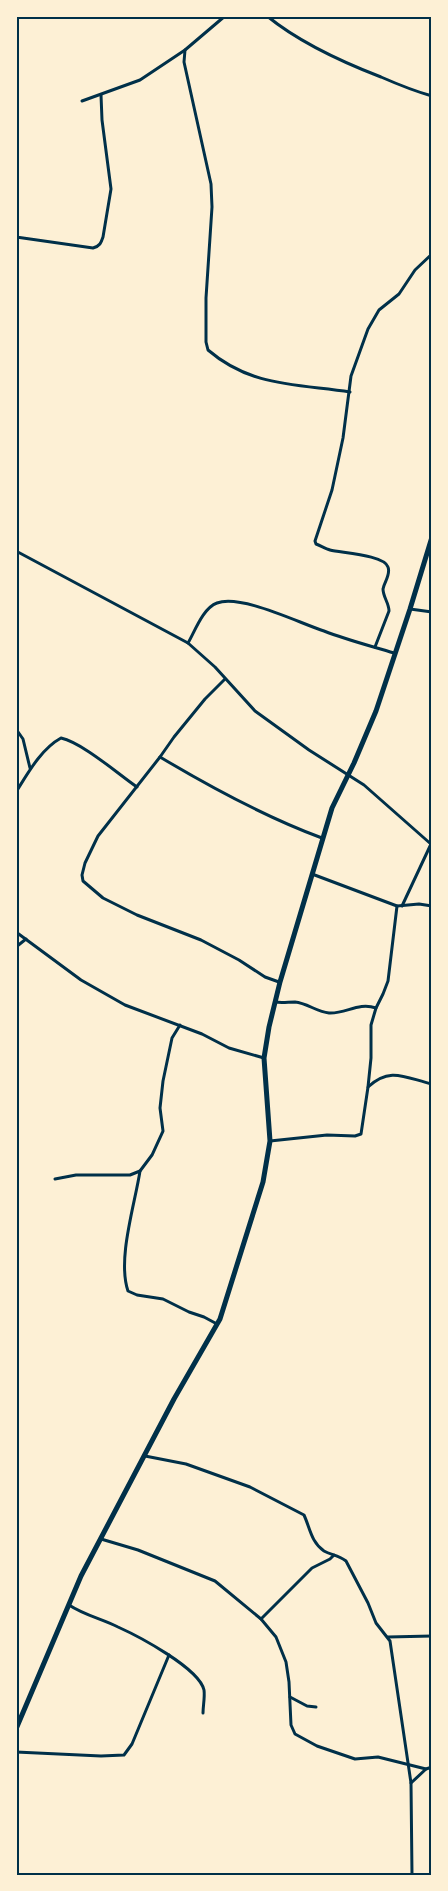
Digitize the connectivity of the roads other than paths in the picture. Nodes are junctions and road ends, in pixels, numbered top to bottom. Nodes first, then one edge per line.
1 (225, 16) edge
2 (268, 16) edge
3 (185, 50) junction
4 (101, 95) junction
5 (432, 96) edge
6 (82, 101) dead end
7 (16, 237) edge
8 (432, 254) edge
9 (350, 392) junction
10 (432, 537) edge
11 (16, 551) edge
12 (410, 609) junction
13 (432, 612) edge
14 (188, 643) junction
15 (375, 647) junction
16 (394, 653) junction
17 (225, 679) junction
18 (16, 729) edge
19 (160, 757) junction
20 (30, 769) junction
21 (348, 774) junction
22 (137, 787) junction
23 (16, 792) edge
24 (322, 838) junction
25 (431, 845) edge
26 (312, 874) junction
27 (396, 906) junction
28 (402, 906) junction
29 (432, 906) edge
30 (16, 932) edge
31 (26, 938) junction
32 (16, 947) edge
33 (280, 982) junction
34 (275, 1002) junction
35 (376, 1008) junction
36 (180, 1025) junction
37 (264, 1058) junction
38 (432, 1084) edge
39 (368, 1087) junction
40 (270, 1141) junction
41 (140, 1171) junction
42 (55, 1179) dead end
43 (217, 1324) junction
44 (145, 1456) junction
45 (101, 1538) junction
46 (334, 1555) junction
47 (68, 1605) junction
48 (261, 1619) junction
49 (388, 1636) junction
50 (432, 1636) edge
51 (169, 1655) junction
52 (290, 1696) junction
53 (316, 1707) dead end
54 (203, 1713) dead end
55 (16, 1729) edge
56 (16, 1752) edge
57 (407, 1765) junction
58 (432, 1766) edge
59 (426, 1769) junction
60 (410, 1783) junction
61 (412, 1875) edge

1 - 3 street
2 - 5 street
3 - 4 street
3 - 9 street
4 - 6 street
4 - 7 street
8 - 9 street
9 - 15 street
10 - 12 main road
11 - 14 street
12 - 13 street
12 - 16 main road
14 - 15 street
14 - 17 street
15 - 16 street
16 - 21 main road
17 - 19 street
17 - 21 street
18 - 20 street
19 - 22 street
19 - 24 street
20 - 22 street
20 - 23 street
21 - 24 main road
21 - 25 street
22 - 33 street
24 - 26 main road
25 - 28 street
26 - 27 street
26 - 33 main road
27 - 28 street
27 - 35 street
28 - 29 street
30 - 31 street
31 - 32 street
31 - 36 street
33 - 34 main road
34 - 35 street
34 - 37 main road
35 - 39 street
36 - 37 street
36 - 41 street
37 - 40 main road
38 - 39 street
39 - 40 street
40 - 43 main road
41 - 42 street
41 - 43 street
43 - 44 main road
44 - 45 main road
44 - 46 street
45 - 47 main road
45 - 48 street
46 - 48 street
46 - 49 street
47 - 51 street
47 - 55 main road
48 - 52 street
49 - 50 street
49 - 57 street
51 - 54 street
51 - 56 street
52 - 53 street
52 - 57 street
57 - 59 street
57 - 60 street
58 - 59 street
59 - 60 street
60 - 61 street

